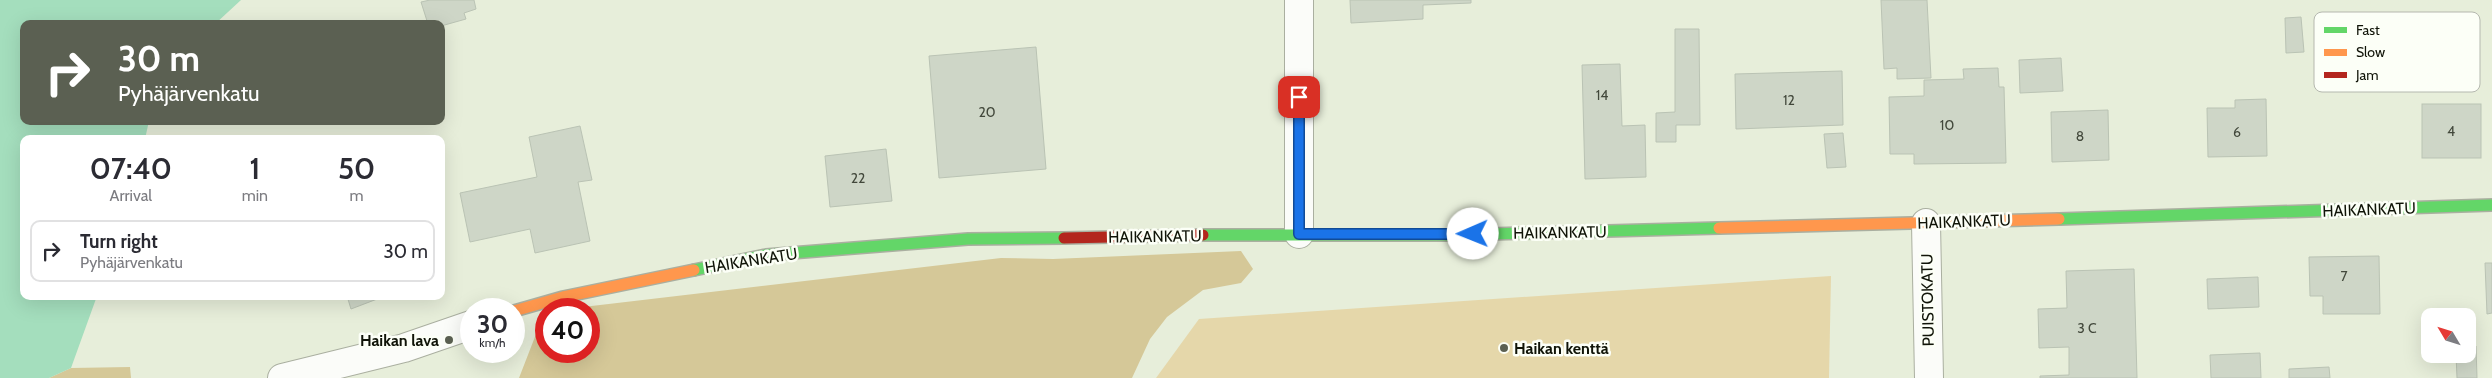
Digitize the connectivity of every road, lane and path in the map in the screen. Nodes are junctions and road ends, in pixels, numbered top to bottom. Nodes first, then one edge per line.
1 (1299, 0) edge
2 (2492, 205) edge
3 (1926, 223) junction
4 (1299, 234) junction
5 (525, 308) edge
6 (460, 329) edge
7 (282, 378) edge
8 (1929, 378) edge

1 - 4 street
2 - 3 street, HAIKANKATU
3 - 4 street, HAIKANKATU
3 - 8 street, PUISTOKATU
4 - 5 street, HAIKANKATU
6 - 7 street

